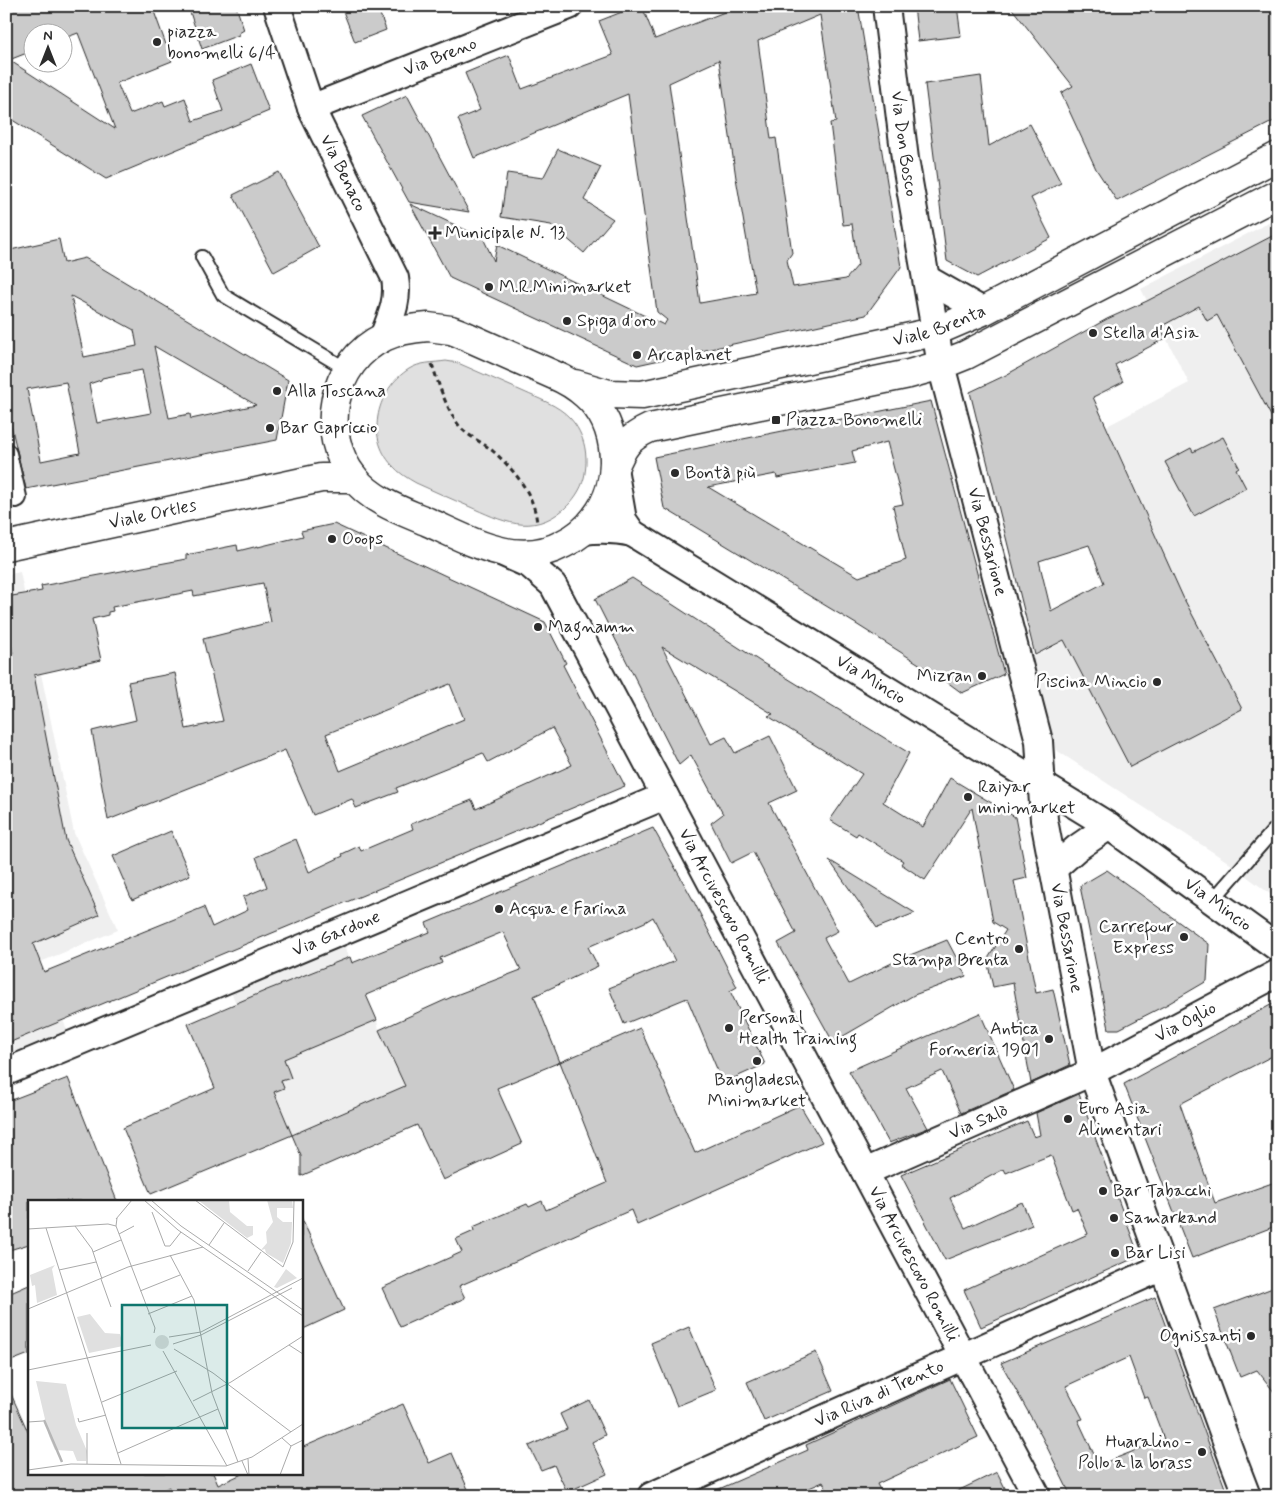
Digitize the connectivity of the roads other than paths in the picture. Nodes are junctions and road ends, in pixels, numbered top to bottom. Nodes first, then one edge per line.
1 (277, 6) edge
2 (569, 6) edge
3 (886, 6) edge
4 (311, 108) junction
5 (1278, 156) edge
6 (1278, 194) edge
7 (202, 257) dead end
8 (927, 279) junction
9 (983, 311) junction
10 (934, 332) junction
11 (383, 337) junction
12 (941, 365) junction
13 (348, 370) junction
14 (569, 382) junction
15 (335, 438) junction
16 (6, 454) edge
17 (614, 468) junction
18 (354, 478) junction
19 (299, 483) junction
20 (16, 498) dead end
21 (583, 532) junction
22 (632, 533) junction
23 (6, 546) edge
24 (502, 552) junction
25 (1042, 785) junction
26 (665, 796) junction
27 (1109, 826) junction
28 (1273, 831) dead end
29 (1053, 868) junction
30 (1212, 901) junction
31 (1278, 948) edge
32 (1278, 973) edge
33 (6, 1072) edge
34 (1092, 1072) junction
35 (865, 1172) junction
36 (1163, 1267) junction
37 (963, 1357) junction
38 (651, 1496) edge
39 (1037, 1496) edge
40 (1247, 1496) edge

1 - 4 street, Via Benaco
2 - 4 street, Via Breno
3 - 8 street, Via Don Bosco
4 - 11 street, Via Benaco
5 - 9 street, Viale Brenta
6 - 12 street, Viale Brenta
7 - 13 lane
8 - 9 street
8 - 10 street, Via Don Bosco
9 - 10 street, Viale Brenta
10 - 12 street, Via Don Bosco
10 - 14 street, Viale Brenta
11 - 13 street
11 - 14 street
12 - 17 street, Viale Brenta
12 - 25 street, Via Bessarione
13 - 15 street
14 - 17 street
15 - 18 street
15 - 19 street, Viale Ortles
16 - 20 street
17 - 21 street
17 - 22 street
18 - 19 street, Viale Ortles
18 - 24 street
19 - 23 street, Viale Ortles
21 - 22 street, Via Mincio
21 - 24 street
22 - 25 street, Via Mincio
24 - 26 street, Via Arcivescovo Romilli
25 - 27 street, Via Mincio
25 - 29 street, Via Bessarione
26 - 33 street, Via Gardone
26 - 35 street, Via Arcivescovo Romilli
27 - 29 street
27 - 30 street, Via Mincio
28 - 30 lane
29 - 34 street, Via Bessarione
30 - 31 street, Via Mincio
32 - 34 street, Via Oglio
34 - 35 street, Via Salò
34 - 36 street, Via Bessarione
35 - 37 street, Via Arcivescovo Romilli
36 - 37 street, Via Riva di Trento
36 - 40 street, Via Bessarione
37 - 38 street, Via Riva di Trento
37 - 39 street, Via Arcivescovo Romilli

